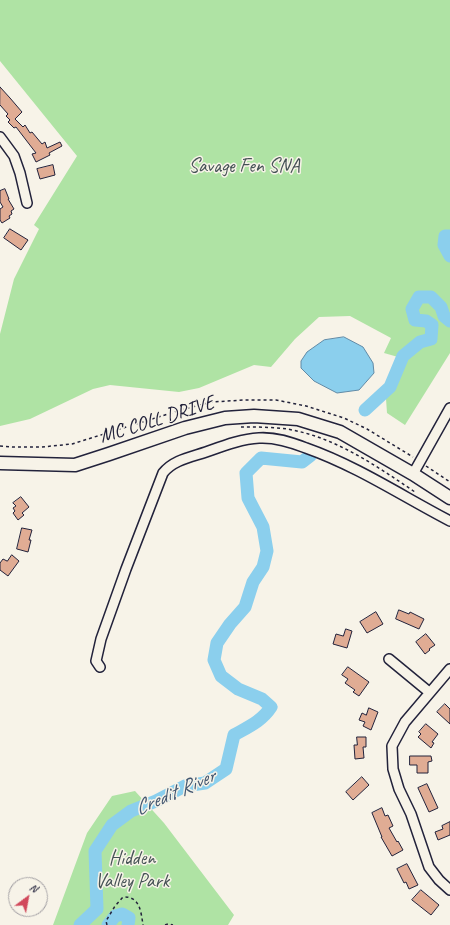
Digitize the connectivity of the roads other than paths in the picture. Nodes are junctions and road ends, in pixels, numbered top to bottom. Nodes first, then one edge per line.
1 (0, 137) edge
2 (27, 203) dead end
3 (450, 408) edge
4 (0, 463) edge
5 (413, 474) junction
6 (450, 498) edge
7 (450, 521) edge
8 (389, 659) dead end
9 (100, 667) dead end
10 (450, 669) edge
11 (429, 692) junction
12 (450, 890) edge

1 - 2 street
3 - 5 street
4 - 5 main road, MC COLL DRIVE
5 - 6 main road, MC COLL DRIVE
7 - 9 street
8 - 11 street
10 - 11 street
11 - 12 street

